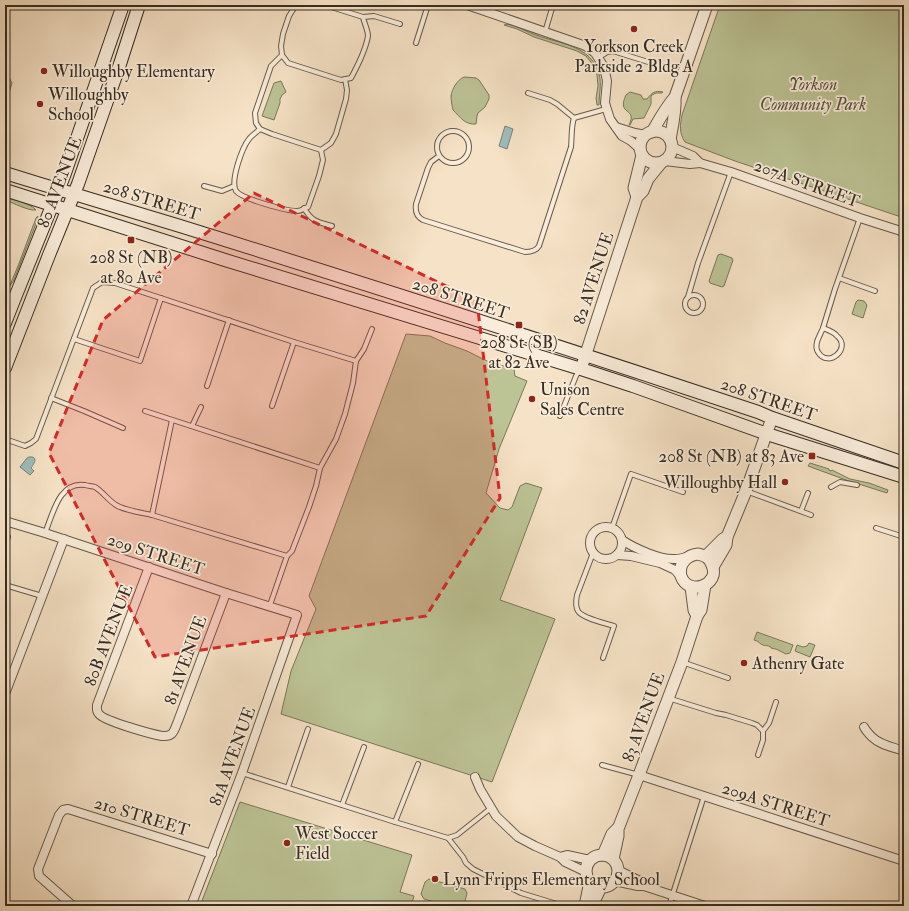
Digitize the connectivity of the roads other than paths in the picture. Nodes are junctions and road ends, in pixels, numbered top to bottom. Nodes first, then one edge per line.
1 (123, 5) edge
2 (140, 5) edge
3 (296, 5) edge
4 (325, 5) edge
5 (428, 5) edge
6 (467, 5) edge
7 (553, 5) edge
8 (707, 5) edge
9 (363, 17) junction
10 (400, 24) dead end
11 (544, 32) junction
12 (416, 43) dead end
13 (282, 55) junction
14 (598, 58) junction
15 (661, 66) dead end
16 (345, 79) junction
17 (528, 93) dead end
18 (675, 97) junction
19 (606, 109) junction
20 (574, 118) junction
21 (615, 127) junction
22 (260, 129) junction
23 (649, 133) junction
24 (671, 143) junction
25 (321, 150) junction
26 (641, 152) junction
27 (439, 156) junction
28 (663, 162) junction
29 (700, 163) junction
30 (731, 172) junction
31 (5, 173) edge
32 (204, 186) dead end
33 (234, 186) junction
34 (5, 190) edge
35 (59, 190) junction
36 (74, 195) junction
37 (637, 197) junction
38 (53, 206) junction
39 (304, 208) junction
40 (68, 210) junction
41 (860, 218) junction
42 (332, 226) dead end
43 (904, 232) edge
44 (839, 278) junction
45 (875, 291) dead end
46 (688, 297) junction
47 (162, 298) junction
48 (229, 320) junction
49 (5, 323) edge
50 (823, 328) junction
51 (372, 329) dead end
52 (74, 339) junction
53 (294, 342) junction
54 (585, 355) junction
55 (356, 361) junction
56 (5, 368) edge
57 (581, 369) junction
58 (207, 386) dead end
59 (51, 398) junction
60 (272, 406) dead end
61 (201, 407) dead end
62 (145, 411) dead end
63 (560, 416) dead end
64 (772, 418) junction
65 (172, 420) junction
66 (192, 426) junction
67 (123, 428) dead end
68 (767, 434) junction
69 (5, 439) edge
70 (904, 463) edge
71 (320, 468) junction
72 (904, 477) edge
73 (857, 485) dead end
74 (831, 487) dead end
75 (746, 491) junction
76 (682, 492) dead end
77 (808, 493) dead end
78 (801, 511) junction
79 (152, 515) junction
80 (811, 515) dead end
81 (5, 521) edge
82 (612, 528) junction
83 (876, 528) dead end
84 (45, 533) junction
85 (8, 537) dead end
86 (727, 537) junction
87 (904, 537) edge
88 (64, 539) junction
89 (622, 540) junction
90 (5, 544) edge
91 (593, 553) junction
92 (617, 555) junction
93 (287, 556) junction
94 (706, 556) junction
95 (687, 557) junction
96 (149, 567) junction
97 (713, 568) junction
98 (682, 578) junction
99 (5, 585) edge
100 (705, 585) junction
101 (691, 587) junction
102 (226, 593) junction
103 (42, 596) junction
104 (270, 606) junction
105 (297, 614) joint
106 (697, 616) junction
107 (603, 658) dead end
108 (682, 662) junction
109 (728, 678) dead end
110 (5, 694) edge
111 (668, 698) junction
112 (776, 702) dead end
113 (864, 727) dead end
114 (308, 729) dead end
115 (763, 731) junction
116 (169, 736) joint
117 (364, 747) dead end
118 (904, 751) edge
119 (758, 755) dead end
120 (418, 764) dead end
121 (602, 765) dead end
122 (242, 773) junction
123 (639, 775) junction
124 (475, 777) dead end
125 (288, 788) junction
126 (704, 796) junction
127 (342, 805) junction
128 (492, 808) junction
129 (395, 822) junction
130 (618, 829) junction
131 (448, 838) junction
132 (212, 854) junction
133 (602, 855) junction
134 (560, 857) junction
135 (613, 859) junction
136 (590, 860) junction
137 (904, 861) edge
138 (618, 870) junction
139 (588, 876) junction
140 (614, 881) junction
141 (644, 886) junction
142 (601, 887) junction
143 (672, 895) junction
144 (73, 906) edge
145 (191, 906) edge
146 (560, 906) edge
147 (585, 906) edge
148 (592, 906) edge
149 (669, 906) edge
150 (705, 906) edge

1 - 35 main road, 80 AVENUE
2 - 36 main road, 80 AVENUE
3 - 13 lane
4 - 9 lane
5 - 12 lane
6 - 11 street
7 - 11 lane
8 - 18 street
9 - 10 lane
9 - 16 lane
11 - 14 street
13 - 16 lane
13 - 22 lane
14 - 15 lane
14 - 19 street
16 - 25 lane
17 - 20 lane
18 - 23 street
18 - 24 street
19 - 20 lane
19 - 21 street
20 - 27 lane
21 - 23 street
21 - 26 street
22 - 25 lane
22 - 33 lane
23 - 24 street
23 - 26 street
24 - 28 street
24 - 29 street, 207A STREET
25 - 39 lane
26 - 28 street
26 - 37 street, 82 AVENUE
27 - 27 lane
28 - 29 street, 207A STREET
28 - 37 street, 82 AVENUE
29 - 30 street, 207A STREET
30 - 41 street, 207A STREET
30 - 46 lane
31 - 35 main road, 208 STREET
32 - 33 lane
33 - 39 lane
34 - 38 main road, 208 STREET
35 - 36 main road, 208 STREET
35 - 38 main road, 80 AVENUE
36 - 40 main road, 80 AVENUE
36 - 54 main road, 208 STREET
37 - 54 street, 82 AVENUE
38 - 40 main road, 208 STREET
38 - 49 main road, 80 AVENUE
39 - 42 lane
40 - 56 main road, 80 AVENUE
40 - 57 main road, 208 STREET
41 - 43 street, 207A STREET
41 - 44 lane
44 - 45 lane
44 - 50 lane
46 - 46 lane
47 - 48 lane
47 - 52 lane
47 - 52 lane
48 - 53 lane
48 - 58 lane
50 - 50 lane
51 - 55 lane
52 - 59 lane
53 - 55 lane
53 - 60 lane
54 - 57 street, 82 AVENUE
54 - 64 main road, 208 STREET
55 - 71 lane
57 - 63 lane
57 - 68 main road, 208 STREET
59 - 67 lane
59 - 69 lane
61 - 66 lane
62 - 65 lane
64 - 68 street
64 - 70 main road, 208 STREET
65 - 66 lane
65 - 79 lane
66 - 71 lane
68 - 72 main road, 208 STREET
68 - 75 street
71 - 93 lane
73 - 74 lane
75 - 78 lane
75 - 86 street
76 - 82 lane
77 - 78 lane
78 - 80 lane
79 - 84 lane
79 - 93 lane
81 - 84 street, 209 STREET
82 - 89 street
82 - 91 street
83 - 87 lane
84 - 88 street, 209 STREET
85 - 90 lane
86 - 94 street
86 - 97 street
88 - 96 street, 209 STREET
88 - 103 street
89 - 92 street
89 - 95 street
91 - 92 street
91 - 107 lane
92 - 98 street
93 - 104 lane
94 - 95 street
94 - 97 street
95 - 98 street
96 - 102 street, 209 STREET
96 - 116 street, 80B AVENUE
97 - 100 street
98 - 101 street
99 - 103 lane
100 - 101 street
100 - 106 street, 83 AVENUE
101 - 106 street
102 - 104 street, 209 STREET
102 - 116 street, 81 AVENUE
103 - 110 street
104 - 105 street, 209 STREET
105 - 122 street, 81A AVENUE
106 - 108 street, 83 AVENUE
108 - 109 lane
108 - 111 street, 83 AVENUE
111 - 115 lane
111 - 123 street, 83 AVENUE
112 - 115 lane
113 - 118 street
114 - 125 lane
115 - 119 lane
117 - 127 lane
120 - 129 lane
121 - 123 lane
122 - 125 lane
122 - 132 street, 81A AVENUE
123 - 126 street, 209A STREET
123 - 130 street, 83 AVENUE
124 - 128 street
125 - 127 lane
126 - 137 street, 209A STREET
126 - 143 lane
127 - 129 lane
128 - 131 lane
128 - 134 street
129 - 131 lane
130 - 133 street, 83 AVENUE
130 - 135 street, 83 AVENUE
131 - 146 lane
132 - 144 street, 210 STREET
132 - 145 street, 81A AVENUE
133 - 135 street
133 - 136 street
134 - 136 street
134 - 139 street
135 - 138 street
136 - 139 street
138 - 140 street
138 - 141 street
139 - 142 street
139 - 147 street
140 - 141 street
140 - 142 street
141 - 143 street
142 - 148 street
143 - 149 lane
143 - 150 street

